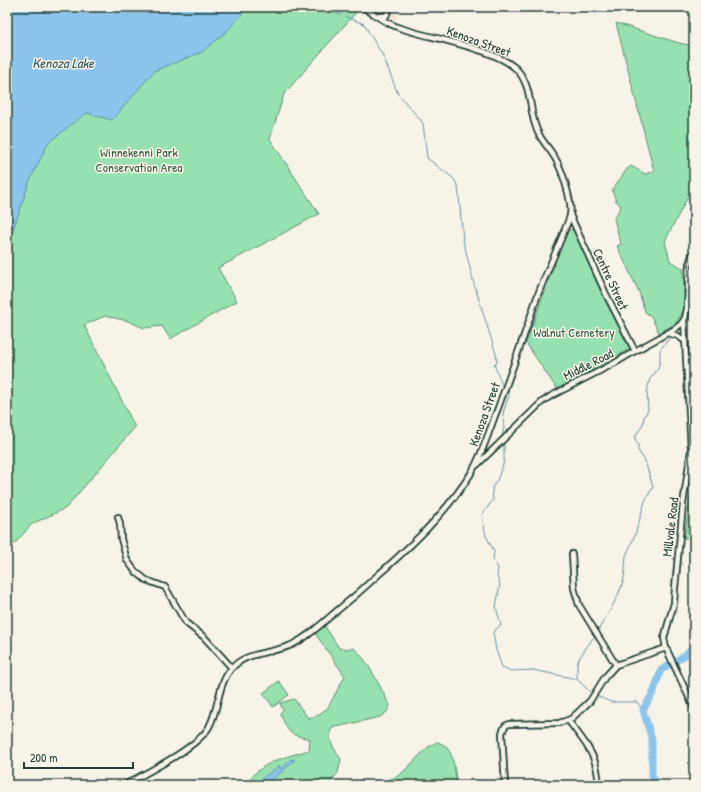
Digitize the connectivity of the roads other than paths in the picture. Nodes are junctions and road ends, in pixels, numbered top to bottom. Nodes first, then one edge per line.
1 (364, 7) edge
2 (390, 7) edge
3 (377, 16) junction
4 (570, 215) junction
5 (694, 250) edge
6 (684, 320) junction
7 (668, 333) junction
8 (685, 341) junction
9 (635, 351) junction
10 (474, 468) junction
11 (118, 518) dead end
12 (572, 554) dead end
13 (666, 648) junction
14 (616, 665) junction
15 (232, 668) junction
16 (694, 708) edge
17 (568, 720) junction
18 (125, 785) edge
19 (505, 785) edge
20 (599, 785) edge

1 - 3 street, Kenoza Street
2 - 3 street
3 - 4 street, Kenoza Street
4 - 9 street, Centre Street
4 - 10 street, Kenoza Street
5 - 6 street
6 - 7 street, Middle Road
6 - 8 street, Millvale Road
7 - 8 street
7 - 9 street, Middle Road
8 - 13 street, Millvale Road
9 - 10 street, Middle Road
10 - 15 street, Kenoza Street
11 - 15 street
12 - 14 street
13 - 14 street
13 - 16 street, Millvale Road
14 - 17 street
15 - 18 street, Kenoza Street
17 - 19 street
17 - 20 street

